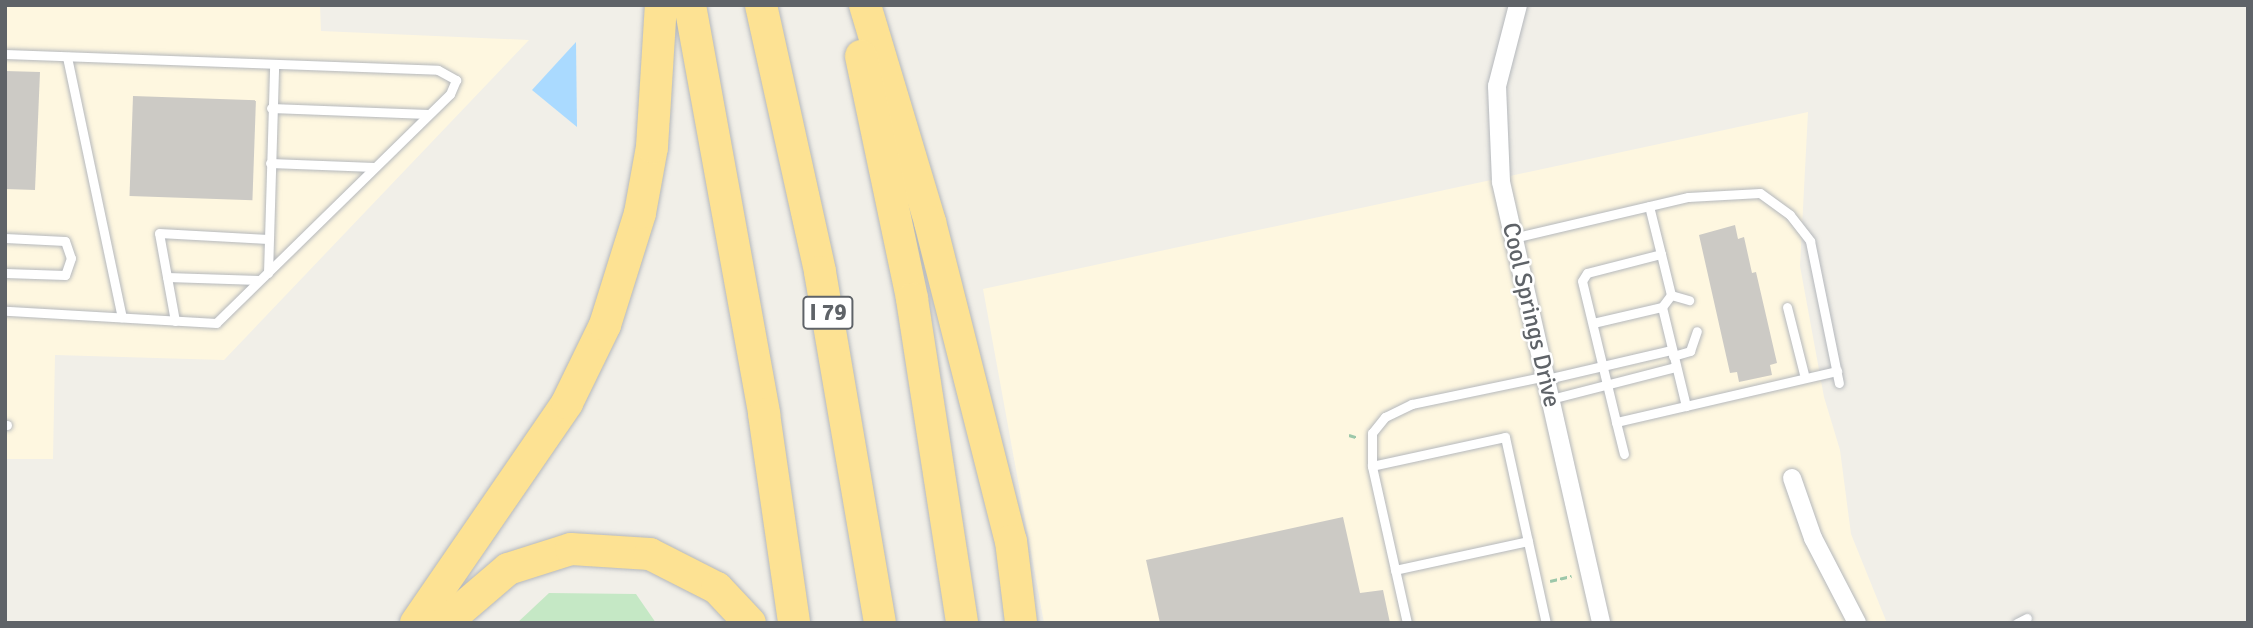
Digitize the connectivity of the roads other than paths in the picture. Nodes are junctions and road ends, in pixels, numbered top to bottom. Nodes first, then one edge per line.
1 (661, 5) edge
2 (690, 5) edge
3 (761, 5) edge
4 (848, 5) edge
5 (865, 5) edge
6 (1518, 5) edge
7 (5, 54) edge
8 (67, 57) junction
9 (274, 65) junction
10 (271, 108) junction
11 (428, 114) junction
12 (270, 163) junction
13 (374, 167) junction
14 (1649, 206) junction
15 (5, 238) edge
16 (1513, 238) junction
17 (268, 239) junction
18 (1661, 254) junction
19 (5, 273) edge
20 (268, 273) junction
21 (167, 277) junction
22 (259, 280) junction
23 (1671, 295) junction
24 (1689, 300) dead end
25 (1662, 307) junction
26 (1787, 307) dead end
27 (5, 311) edge
28 (122, 317) junction
29 (175, 321) junction
30 (1592, 323) junction
31 (1697, 331) dead end
32 (1673, 353) junction
33 (1603, 366) junction
34 (1676, 367) junction
35 (1837, 371) junction
36 (1546, 378) junction
37 (1805, 378) junction
38 (1839, 383) dead end
39 (1607, 384) junction
40 (1551, 399) junction
41 (1686, 406) junction
42 (1616, 422) junction
43 (1624, 454) dead end
44 (1373, 466) junction
45 (1791, 478) dead end
46 (1528, 541) junction
47 (1395, 570) junction
48 (2027, 618) dead end
49 (416, 623) edge
50 (445, 623) edge
51 (750, 623) edge
52 (793, 623) edge
53 (880, 623) edge
54 (961, 623) edge
55 (1021, 623) edge
56 (1407, 623) edge
57 (1546, 623) edge
58 (1601, 623) edge
59 (1857, 623) edge
60 (2017, 623) edge

1 - 49 highway
2 - 52 highway
3 - 53 highway, I 79
4 - 54 highway
5 - 55 highway
6 - 16 street, Cool Springs Drive
7 - 8 lane
8 - 9 lane
8 - 28 lane
9 - 10 lane
9 - 11 lane
10 - 11 lane
10 - 12 lane
11 - 13 lane
12 - 13 lane
12 - 17 lane
13 - 20 lane
14 - 16 lane
14 - 18 lane
14 - 35 lane
15 - 19 lane
16 - 36 street, Cool Springs Drive
17 - 20 lane
17 - 21 lane
18 - 23 lane
18 - 30 lane
20 - 22 lane
21 - 22 lane
21 - 29 lane
22 - 29 lane
23 - 24 lane
23 - 25 lane
25 - 30 lane
25 - 32 lane
26 - 37 lane
27 - 28 lane
28 - 29 lane
30 - 33 lane
31 - 32 lane
32 - 33 lane
32 - 34 lane
33 - 36 lane
33 - 39 lane
34 - 39 lane
34 - 41 lane
35 - 37 lane
35 - 38 lane
36 - 40 street, Cool Springs Drive
36 - 44 lane
37 - 41 lane
39 - 40 lane
39 - 42 lane
40 - 58 street, Cool Springs Drive
41 - 42 lane
42 - 43 lane
44 - 46 lane
44 - 47 lane
45 - 59 street
46 - 47 lane
46 - 57 lane
47 - 56 lane
48 - 60 lane
50 - 51 highway

